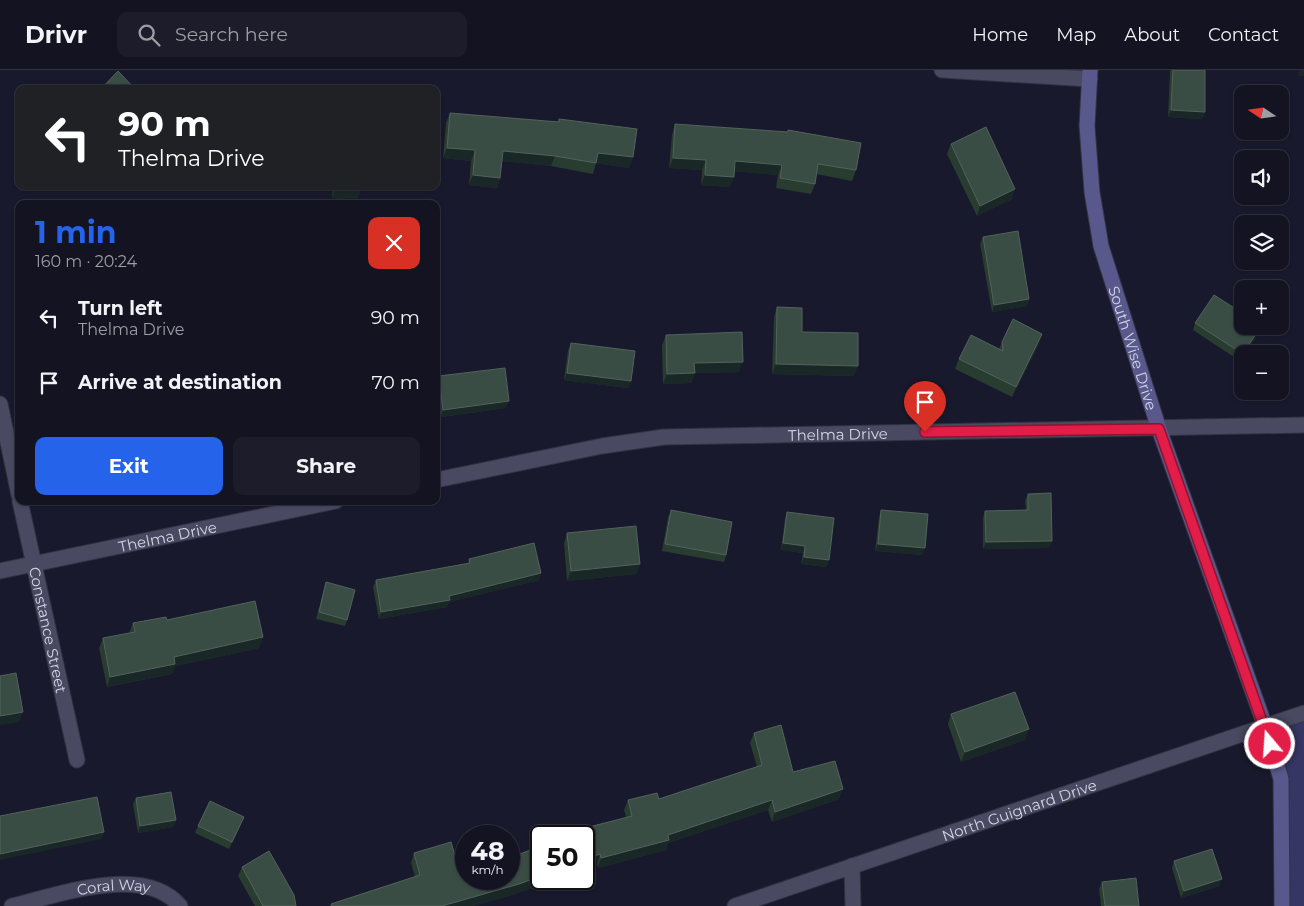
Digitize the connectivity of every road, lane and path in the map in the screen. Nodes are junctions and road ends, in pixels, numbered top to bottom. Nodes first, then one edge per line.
1 (942, 70) edge
2 (1090, 75) edge
3 (0, 404) edge
4 (1304, 425) edge
5 (1159, 429) junction
6 (15, 476) edge
7 (440, 479) edge
8 (21, 505) edge
9 (317, 505) edge
10 (34, 564) junction
11 (0, 572) edge
12 (1304, 713) edge
13 (1265, 726) junction
14 (77, 760) dead end
15 (852, 866) junction
16 (12, 906) edge
17 (180, 906) edge
18 (734, 906) edge
19 (853, 906) edge
20 (1282, 906) edge

1 - 2 street
2 - 5 main road, South Wise Drive
3 - 6 street
4 - 5 street, Thelma Drive
5 - 7 street, Thelma Drive
5 - 13 main road, South Wise Drive
8 - 10 street, Constance Street
9 - 10 street, Thelma Drive
10 - 11 street, Thelma Drive
10 - 14 street, Constance Street
12 - 13 street, North Guignard Drive
13 - 15 street, North Guignard Drive
13 - 20 main road, South Wise Drive
15 - 18 street, North Guignard Drive
15 - 19 street
16 - 17 street, Coral Way

